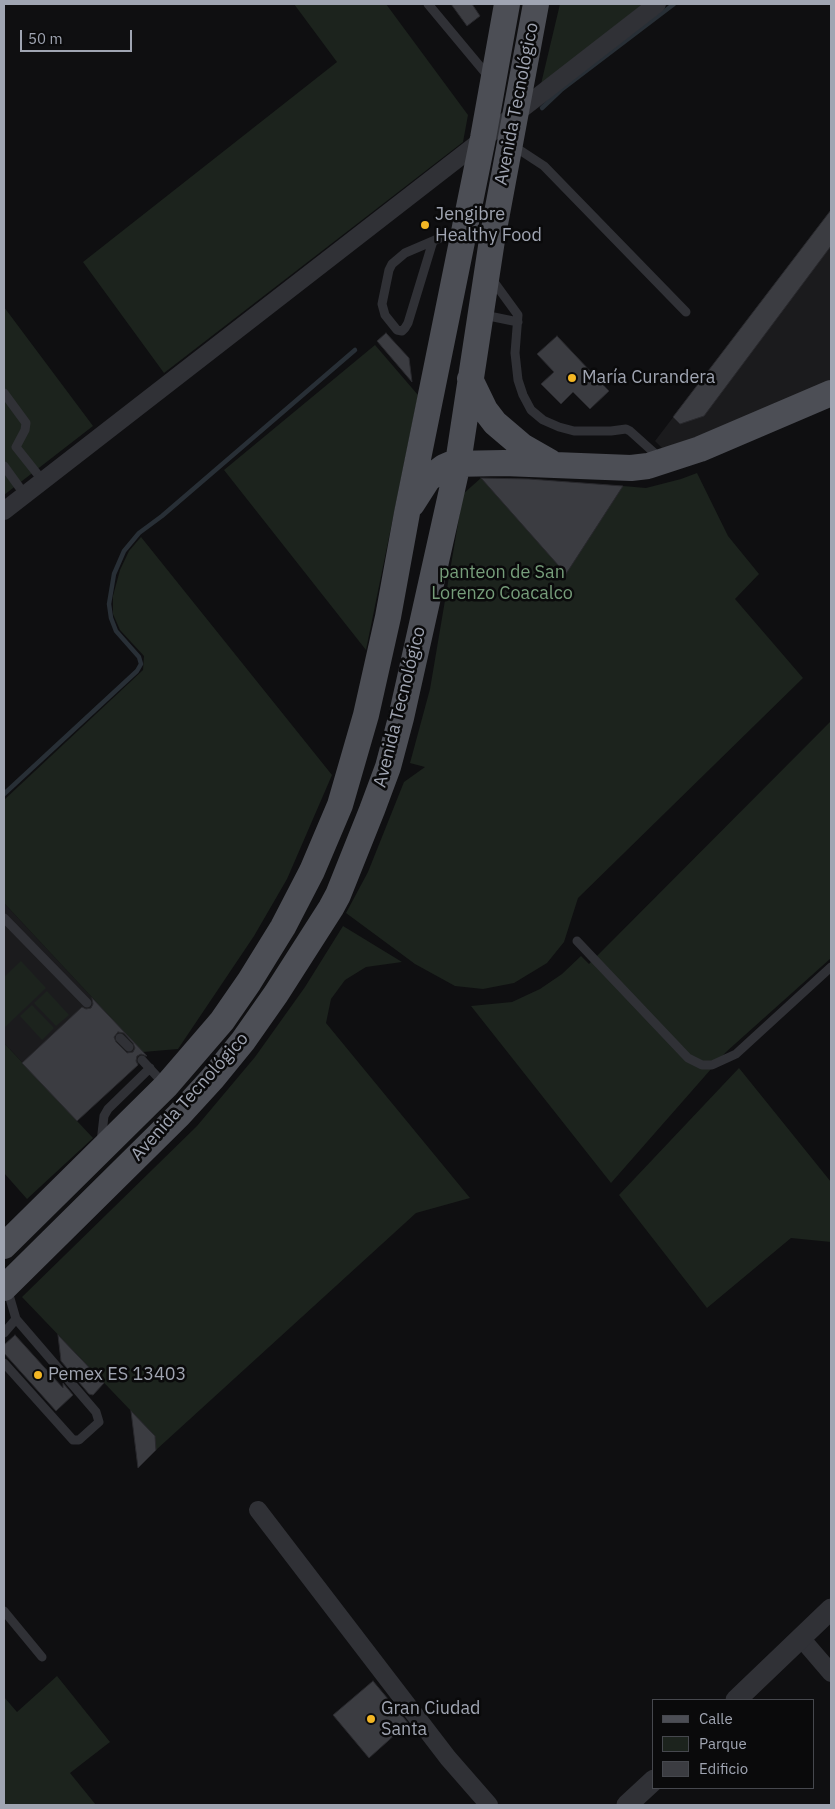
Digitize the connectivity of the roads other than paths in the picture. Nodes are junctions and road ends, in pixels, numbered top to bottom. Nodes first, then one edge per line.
1 (428, 4) edge
2 (507, 4) edge
3 (536, 4) edge
4 (657, 4) edge
5 (494, 82) junction
6 (515, 114) junction
7 (483, 138) junction
8 (509, 143) junction
9 (464, 230) junction
10 (433, 241) junction
11 (487, 273) junction
12 (686, 312) dead end
13 (481, 315) junction
14 (518, 322) junction
15 (470, 379) junction
16 (433, 386) junction
17 (831, 393) edge
18 (4, 394) edge
19 (663, 462) junction
20 (458, 463) junction
21 (555, 465) junction
22 (4, 466) edge
23 (43, 482) junction
24 (25, 495) junction
25 (4, 511) edge
26 (407, 513) junction
27 (4, 918) edge
28 (577, 941) dead end
29 (831, 967) edge
30 (88, 1003) dead end
31 (120, 1038) dead end
32 (129, 1047) dead end
33 (142, 1060) dead end
34 (158, 1077) junction
35 (4, 1246) edge
36 (5, 1287) edge
37 (16, 1319) junction
38 (4, 1333) edge
39 (4, 1363) edge
40 (258, 1510) dead end
41 (831, 1609) edge
42 (4, 1611) edge
43 (801, 1638) junction
44 (42, 1657) dead end
45 (831, 1673) edge
46 (737, 1699) edge
47 (652, 1782) edge
48 (489, 1805) edge
49 (627, 1805) edge

1 - 5 lane
2 - 5 main road, Avenida Tecnológico
3 - 6 main road, Avenida Tecnológico
4 - 6 street
5 - 7 main road, Avenida Tecnológico
6 - 7 street
6 - 8 main road, Avenida Tecnológico
7 - 8 lane
7 - 9 main road, Avenida Tecnológico
7 - 23 street
8 - 11 main road, Avenida Tecnológico
8 - 12 lane
9 - 10 lane
9 - 16 main road, Avenida Tecnológico
10 - 10 lane
11 - 13 main road, Avenida Tecnológico
11 - 14 lane
13 - 14 lane
13 - 15 main road, Avenida Tecnológico
14 - 19 lane
15 - 20 main road, Avenida Tecnológico
15 - 21 main road
16 - 20 main road
16 - 26 main road, Avenida Tecnológico
17 - 19 main road
18 - 23 lane
19 - 21 main road
20 - 21 main road
20 - 26 main road
20 - 36 main road, Avenida Tecnológico
22 - 24 lane
23 - 24 street
24 - 25 street
26 - 34 main road, Avenida Tecnológico
27 - 30 lane
28 - 29 lane
31 - 32 lane
33 - 34 lane
34 - 35 main road, Avenida Tecnológico
36 - 37 lane
37 - 38 lane
37 - 39 lane
40 - 48 street
41 - 43 street
42 - 44 lane
43 - 45 street
43 - 46 street
47 - 49 street

